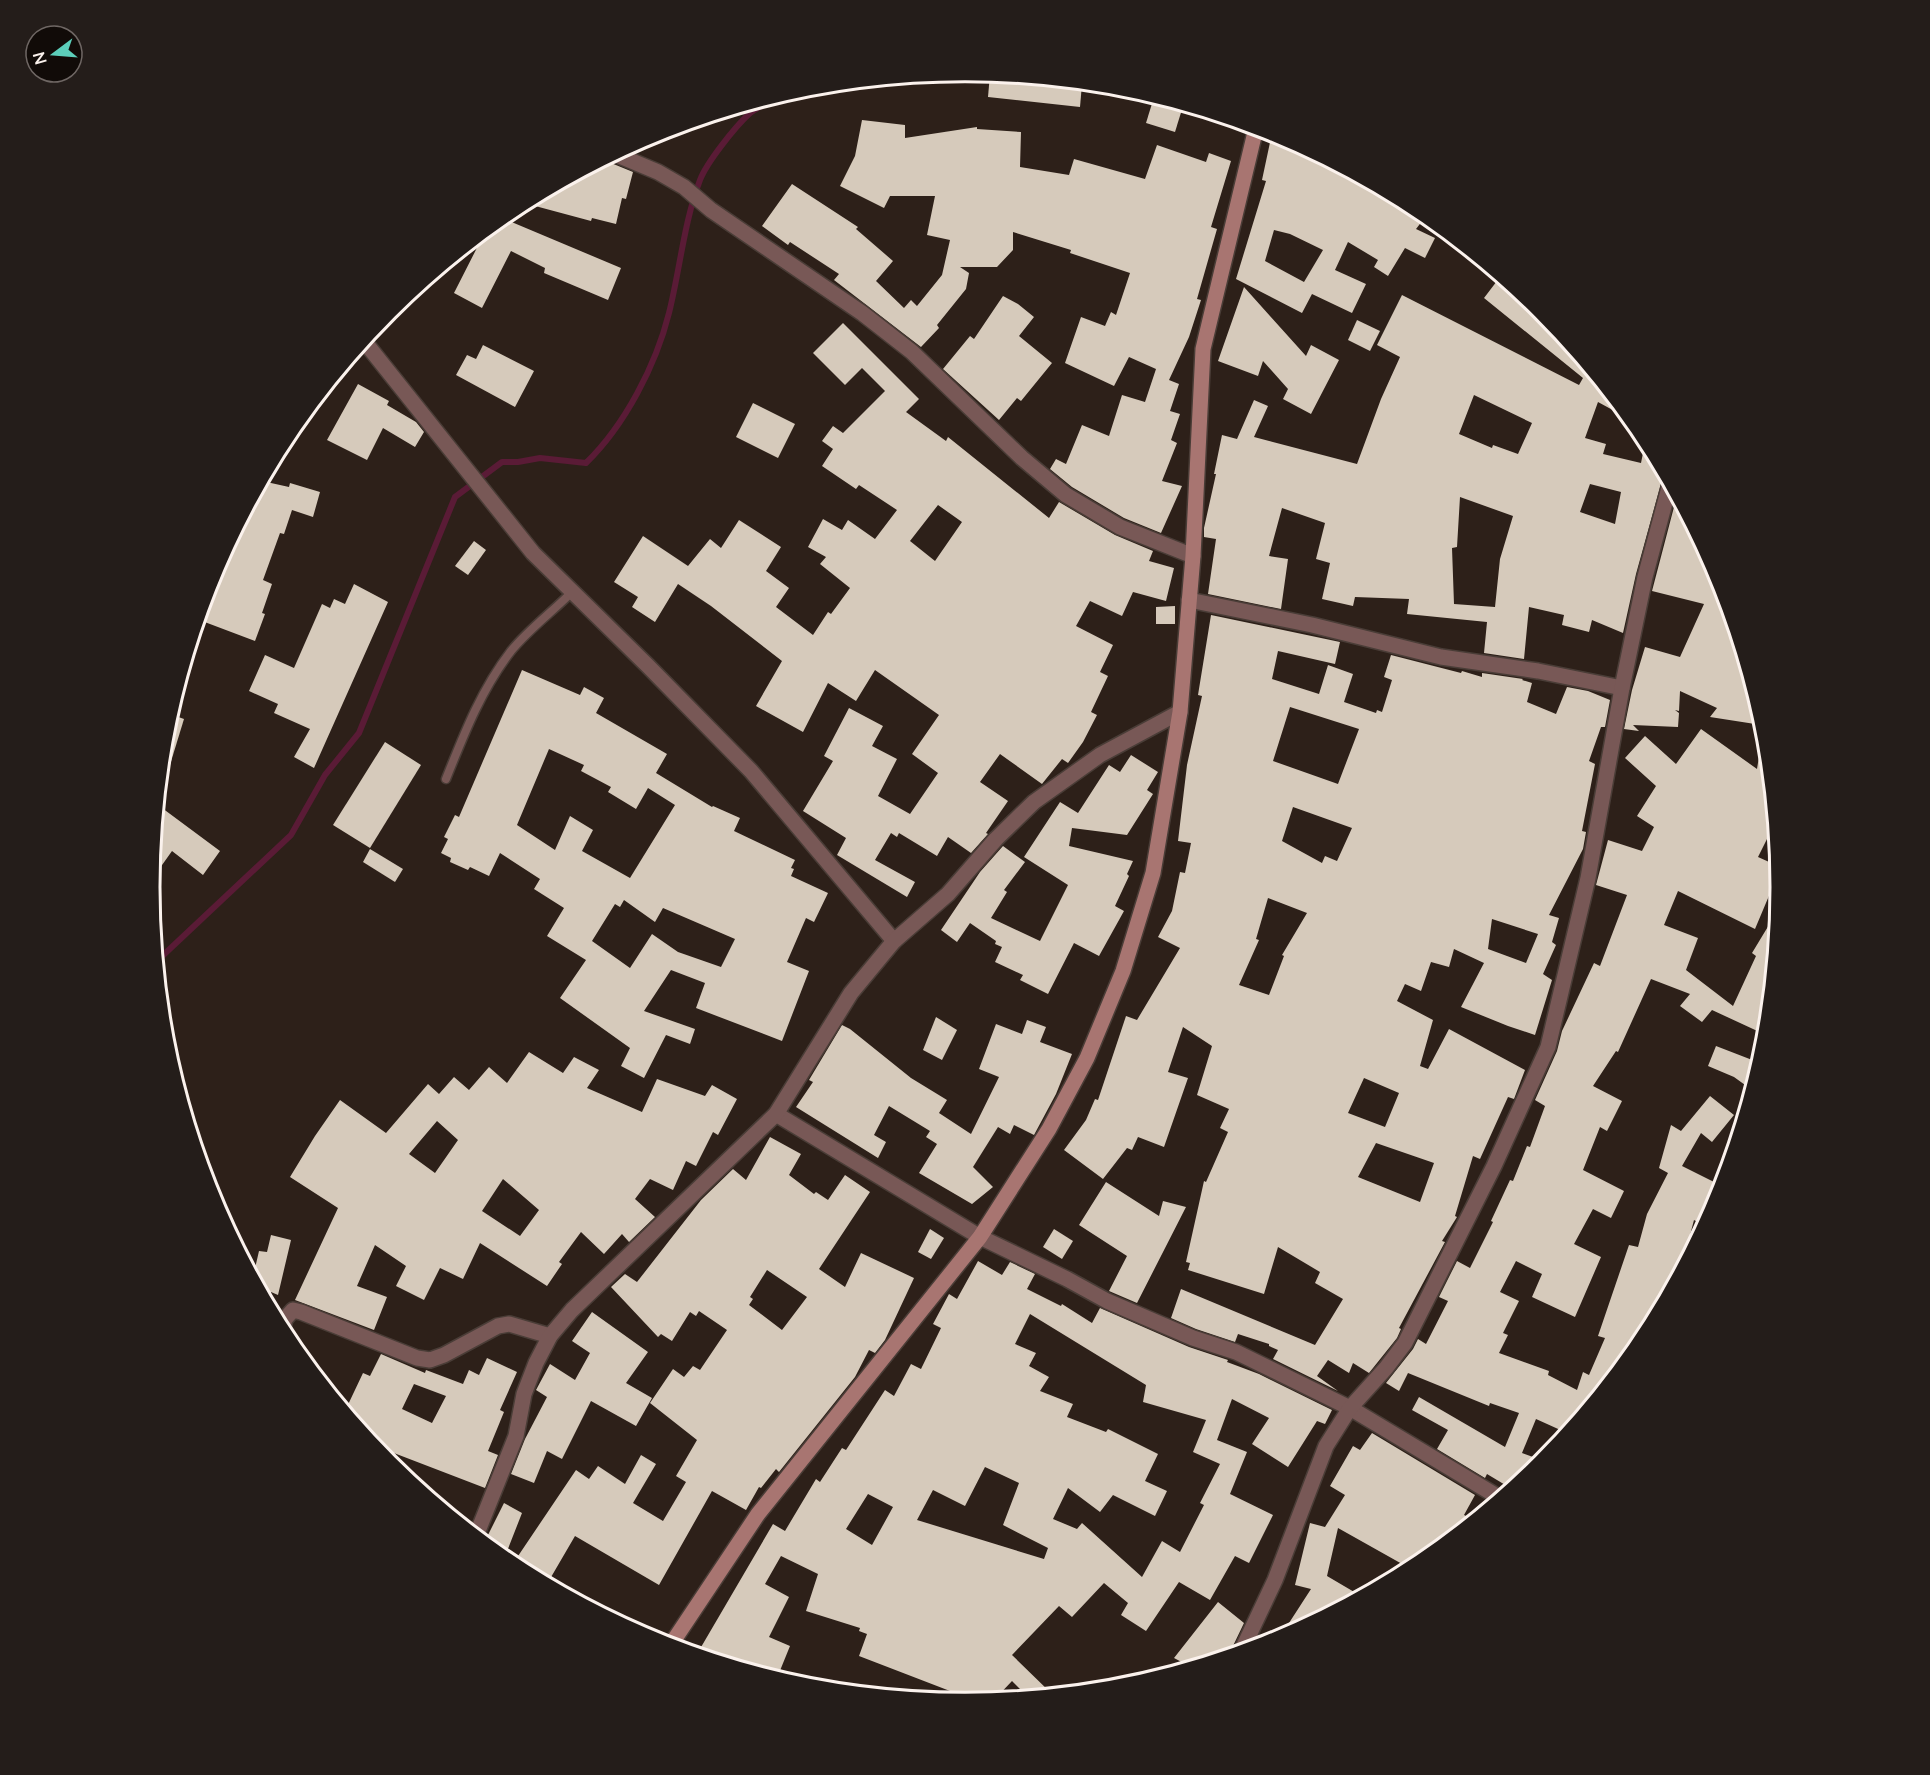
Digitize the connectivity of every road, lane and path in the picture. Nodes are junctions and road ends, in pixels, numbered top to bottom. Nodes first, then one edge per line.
1 (1254, 137) edge
2 (626, 158) edge
3 (369, 347) edge
4 (1667, 495) edge
5 (1193, 556) junction
6 (571, 593) junction
7 (1189, 600) junction
8 (1622, 688) junction
9 (1180, 712) junction
10 (446, 779) dead end
11 (894, 941) junction
12 (776, 1114) junction
13 (980, 1237) junction
14 (286, 1319) edge
15 (550, 1336) junction
16 (1350, 1408) junction
17 (1494, 1494) edge
18 (479, 1529) edge
19 (675, 1638) edge
20 (1246, 1641) edge

1 - 5 street
2 - 5 street
3 - 6 street
4 - 8 street
5 - 7 street
6 - 10 lane
6 - 11 street
7 - 8 street
7 - 9 street
8 - 16 street
9 - 11 street
9 - 13 street
11 - 12 street
12 - 13 street
12 - 15 street
13 - 16 street
13 - 19 street
14 - 15 street
15 - 18 street
16 - 17 street
16 - 20 street

